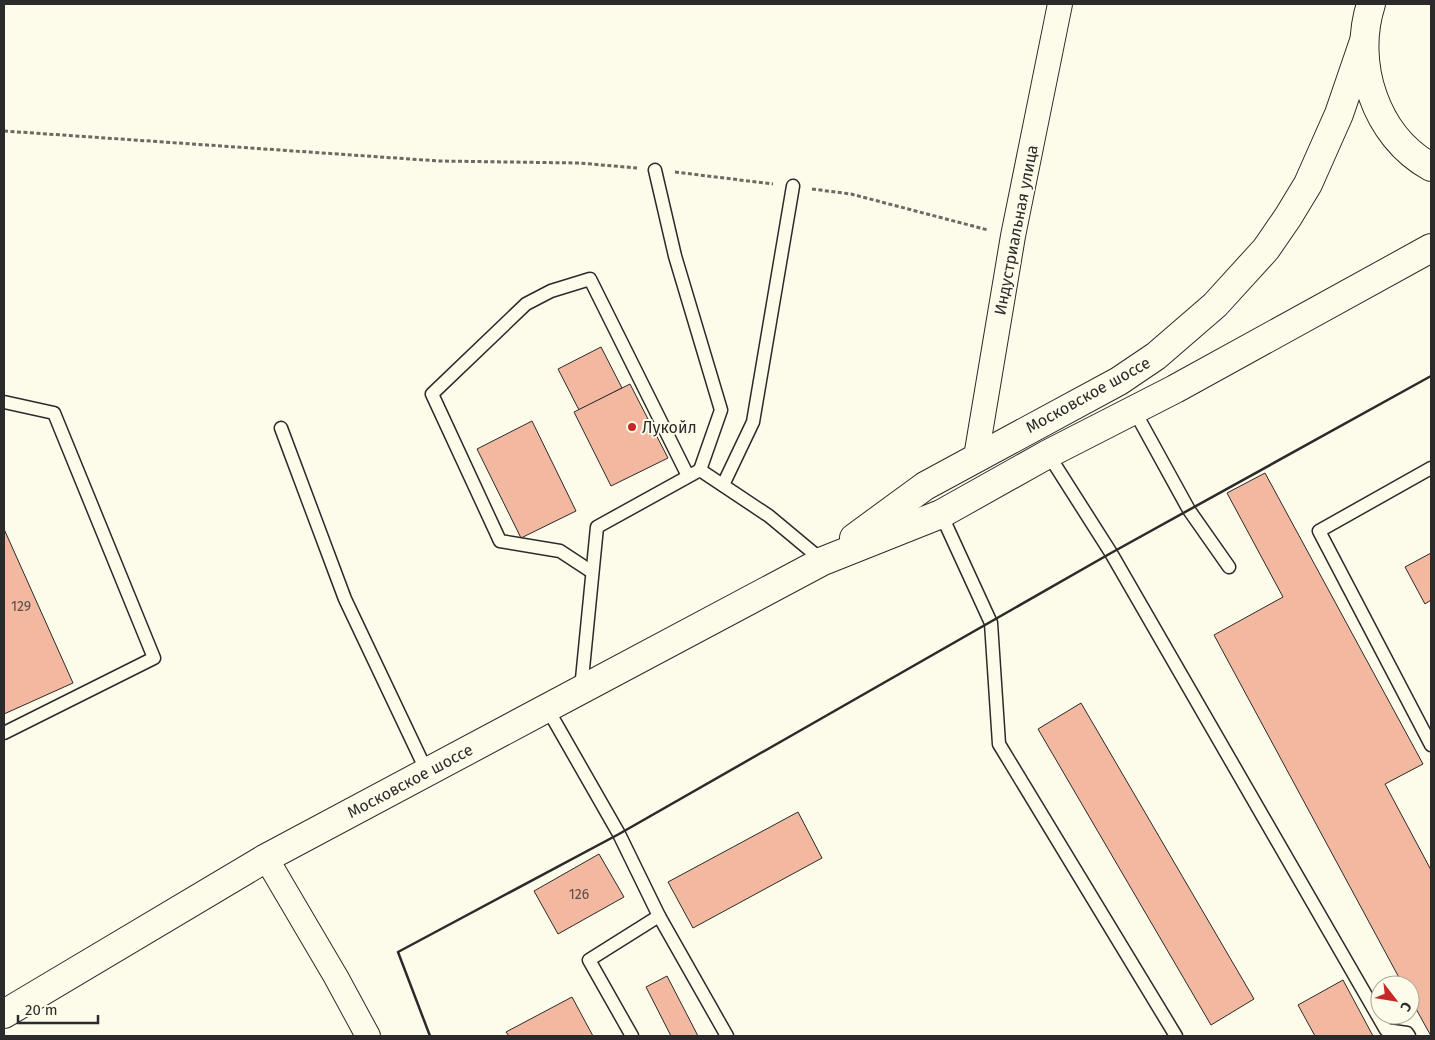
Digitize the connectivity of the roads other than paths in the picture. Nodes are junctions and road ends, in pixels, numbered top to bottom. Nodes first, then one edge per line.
1 (1060, 4) edge
2 (1371, 4) edge
3 (1364, 41) junction
4 (1431, 167) edge
5 (655, 170) road end
6 (793, 186) road end
7 (1431, 248) edge
8 (4, 402) edge
9 (1134, 410) junction
10 (281, 428) dead end
11 (1048, 454) junction
12 (976, 457) junction
13 (1431, 468) edge
14 (700, 470) junction
15 (688, 476) junction
16 (723, 485) junction
17 (941, 514) junction
18 (823, 560) junction
19 (1228, 567) dead end
20 (592, 572) junction
21 (581, 689) junction
22 (546, 708) junction
23 (4, 733) edge
24 (1431, 745) edge
25 (427, 772) junction
26 (266, 858) junction
27 (659, 916) junction
28 (4, 1014) edge
29 (368, 1036) edge
30 (632, 1036) edge
31 (727, 1036) edge
32 (1176, 1036) edge
33 (1409, 1036) edge

1 - 12 street, Индустриальная улица
2 - 3 main road
3 - 4 main road
3 - 12 main road, Московское шоссе
5 - 14 lane
6 - 16 lane
7 - 9 main road, Московское шоссе
8 - 23 lane
9 - 11 main road, Московское шоссе
9 - 19 lane
10 - 25 lane
11 - 17 main road, Московское шоссе
11 - 33 lane
12 - 18 main road, Московское шоссе
13 - 24 lane
14 - 15 lane
14 - 16 lane
15 - 20 lane
15 - 20 lane
16 - 18 lane
17 - 18 main road, Московское шоссе
17 - 32 lane
18 - 21 main road, Московское шоссе
20 - 21 lane
21 - 22 main road, Московское шоссе
22 - 25 main road, Московское шоссе
22 - 27 lane
25 - 26 main road, Московское шоссе
26 - 28 main road, Московское шоссе
26 - 29 street
27 - 30 lane
27 - 31 lane

